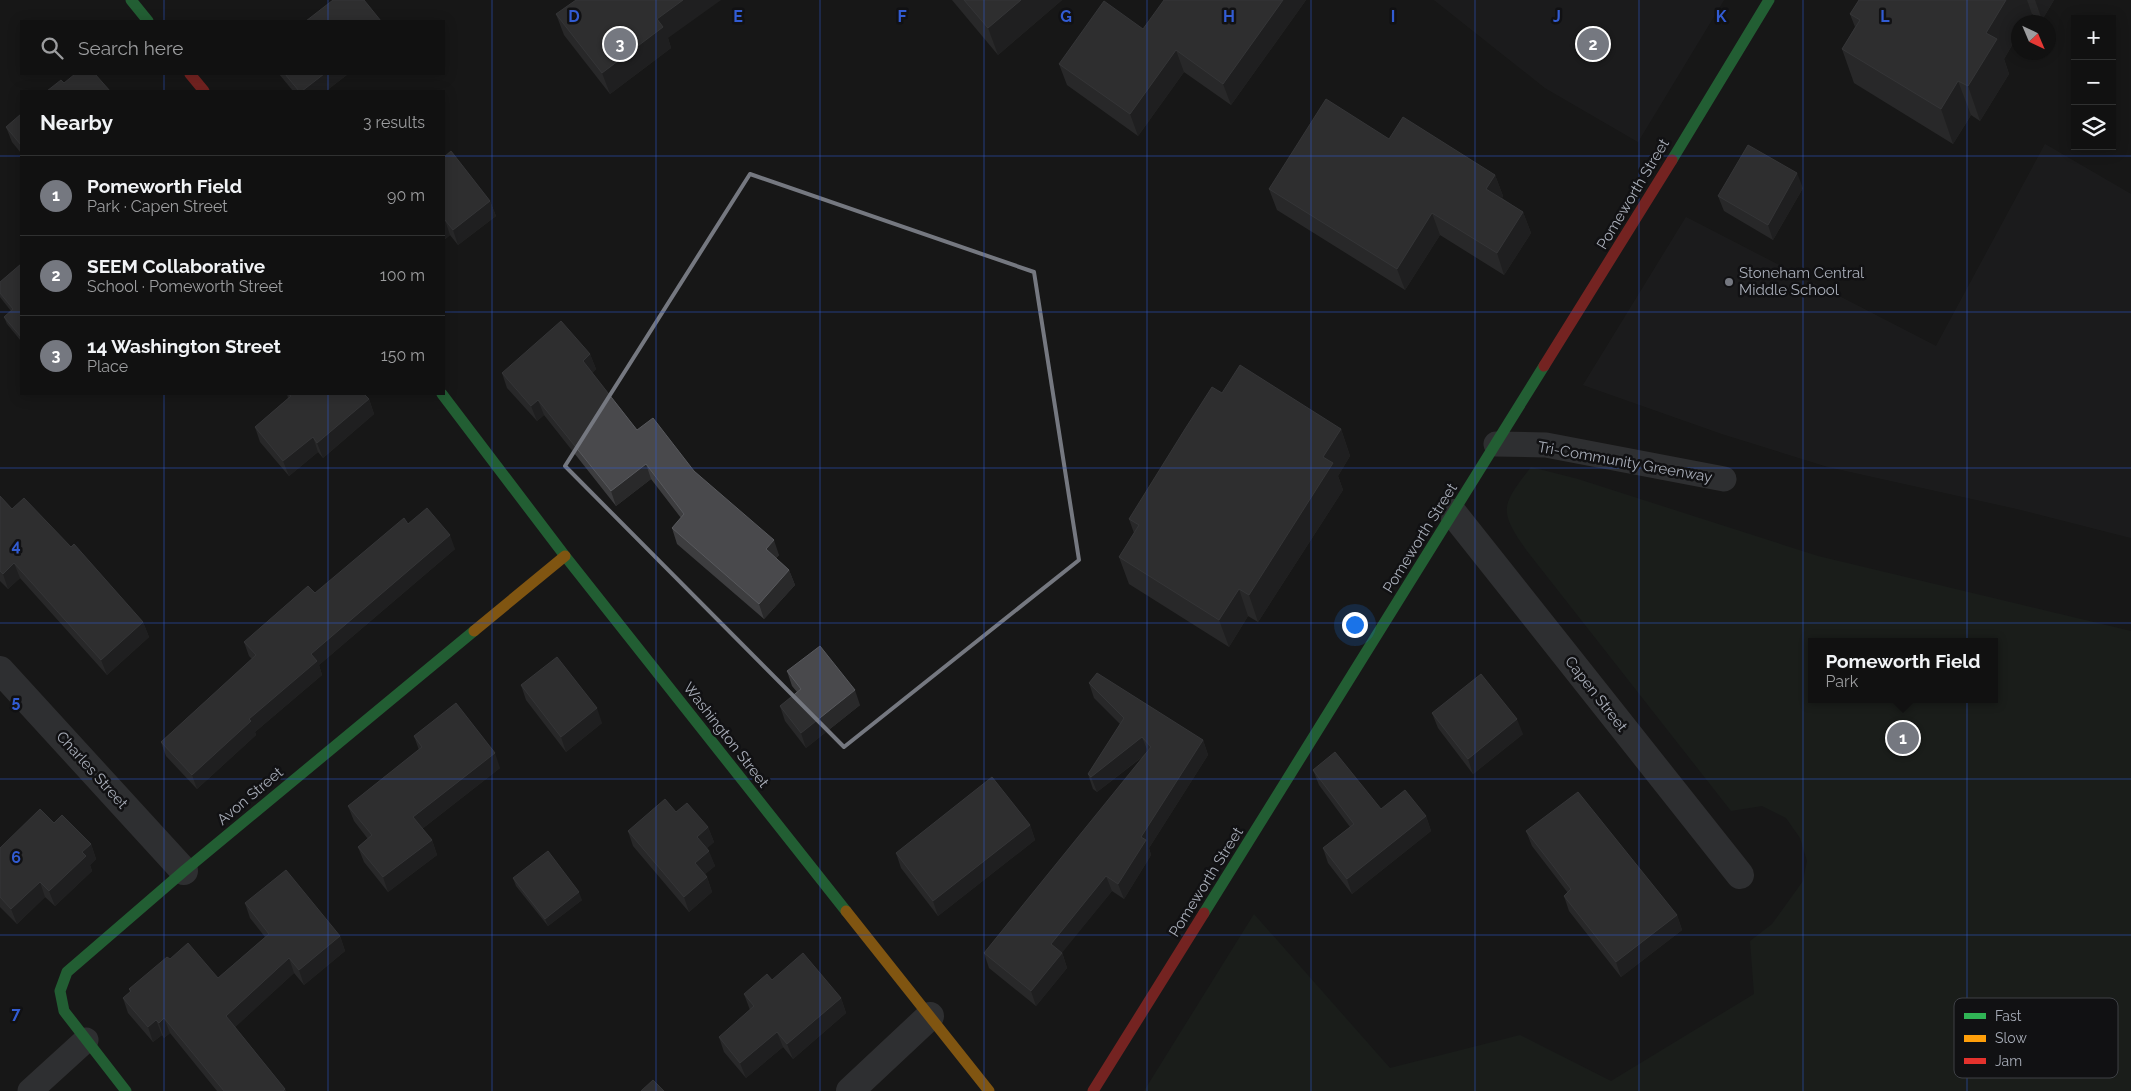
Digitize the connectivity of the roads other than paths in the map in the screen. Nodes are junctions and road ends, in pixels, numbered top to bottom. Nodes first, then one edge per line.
1 (131, 0) edge
2 (1769, 0) edge
3 (147, 20) edge
4 (191, 75) edge
5 (203, 90) edge
6 (443, 395) edge
7 (1496, 444) junction
8 (1724, 479) dead end
9 (1453, 513) junction
10 (564, 556) junction
11 (0, 670) edge
12 (184, 871) junction
13 (1740, 875) dead end
14 (930, 1016) junction
15 (86, 1040) junction
16 (30, 1091) edge
17 (126, 1091) edge
18 (850, 1091) edge
19 (989, 1091) edge
20 (1093, 1091) edge

1 - 3 street
2 - 7 street, Pomeworth Street
4 - 5 street
6 - 10 street, Washington Street
7 - 8 lane, Tri-Community Greenway
7 - 9 street, Pomeworth Street
9 - 13 street, Capen Street
9 - 20 street, Pomeworth Street
10 - 12 street, Avon Street
10 - 14 street, Washington Street
11 - 12 street, Charles Street
12 - 15 street, Avon Street
14 - 18 street
14 - 19 street, Washington Street
15 - 16 lane
15 - 17 street, Avon Street

